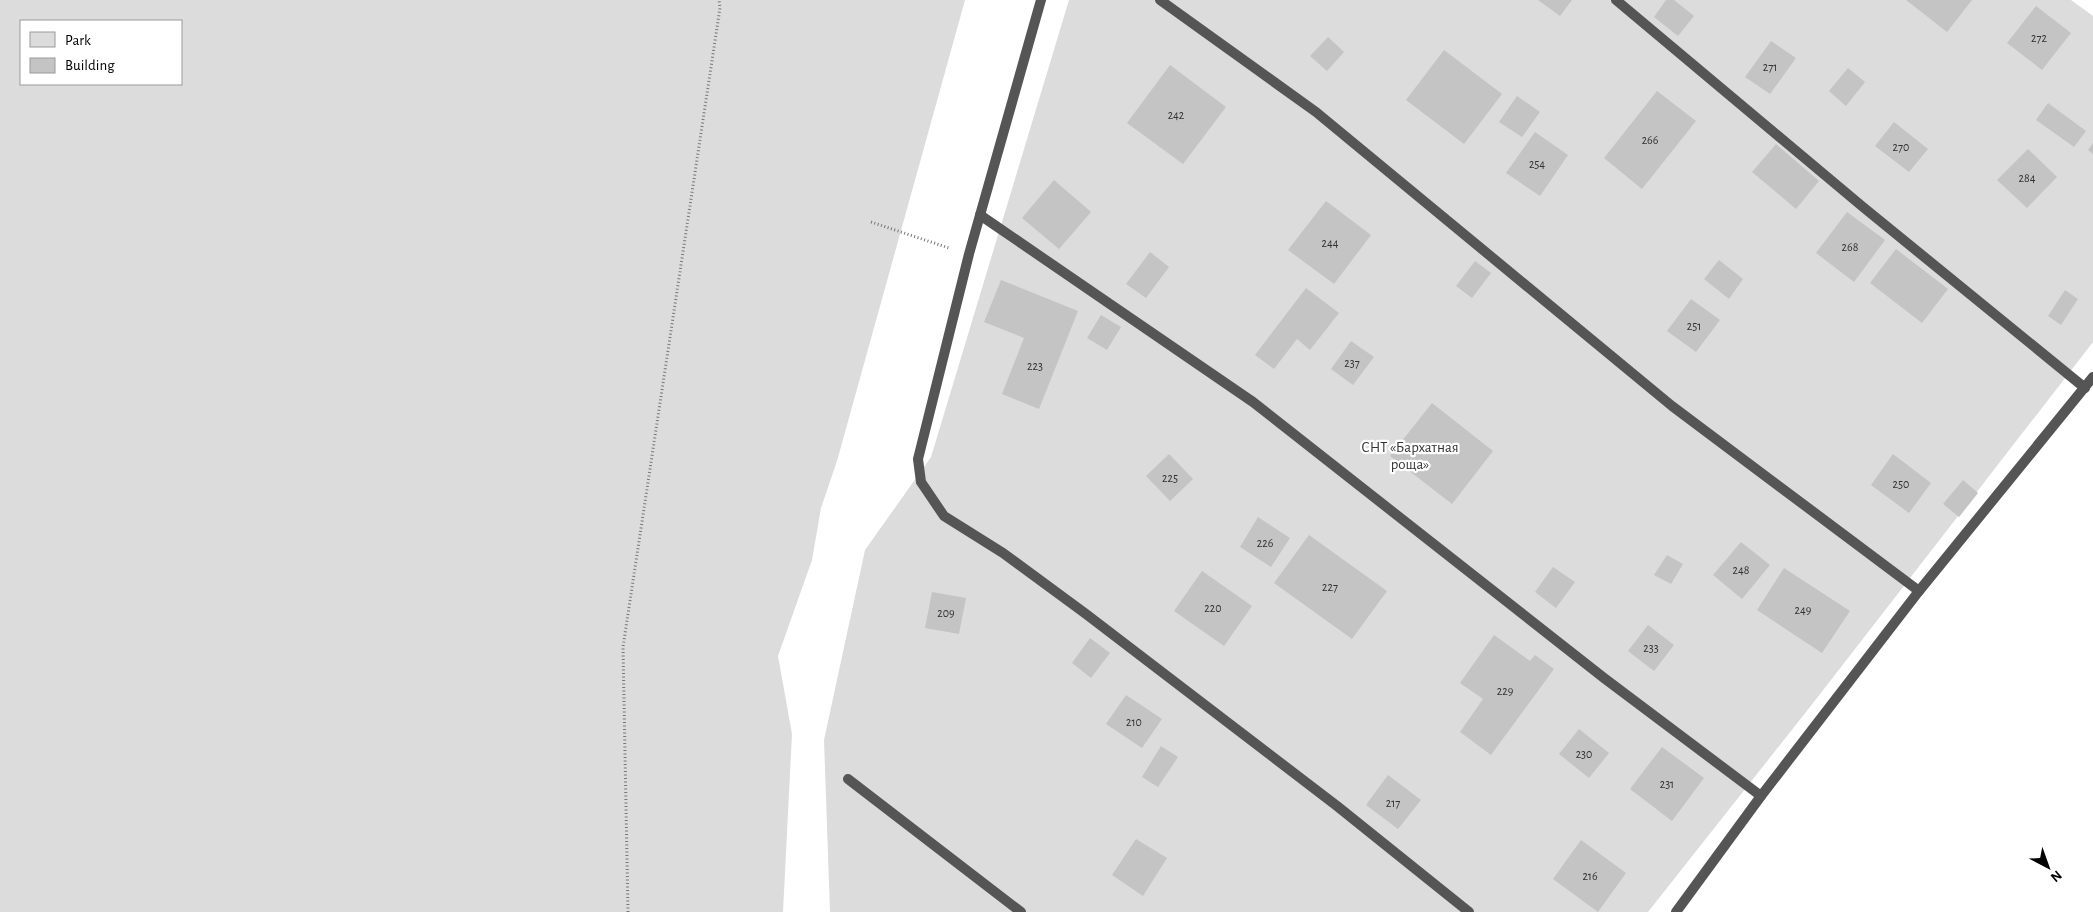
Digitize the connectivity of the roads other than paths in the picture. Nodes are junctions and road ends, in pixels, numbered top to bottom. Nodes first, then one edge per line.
1 (1041, 0) edge
2 (1160, 0) edge
3 (1616, 0) edge
4 (980, 215) junction
5 (2093, 377) edge
6 (2084, 388) junction
7 (1919, 592) junction
8 (848, 779) dead end
9 (1761, 796) junction
10 (1021, 912) edge
11 (1469, 912) edge
12 (1676, 912) edge

1 - 4 lane
2 - 7 lane
3 - 6 lane
4 - 9 lane
4 - 11 lane
5 - 6 lane
6 - 7 lane
7 - 9 lane
8 - 10 lane
9 - 12 lane

